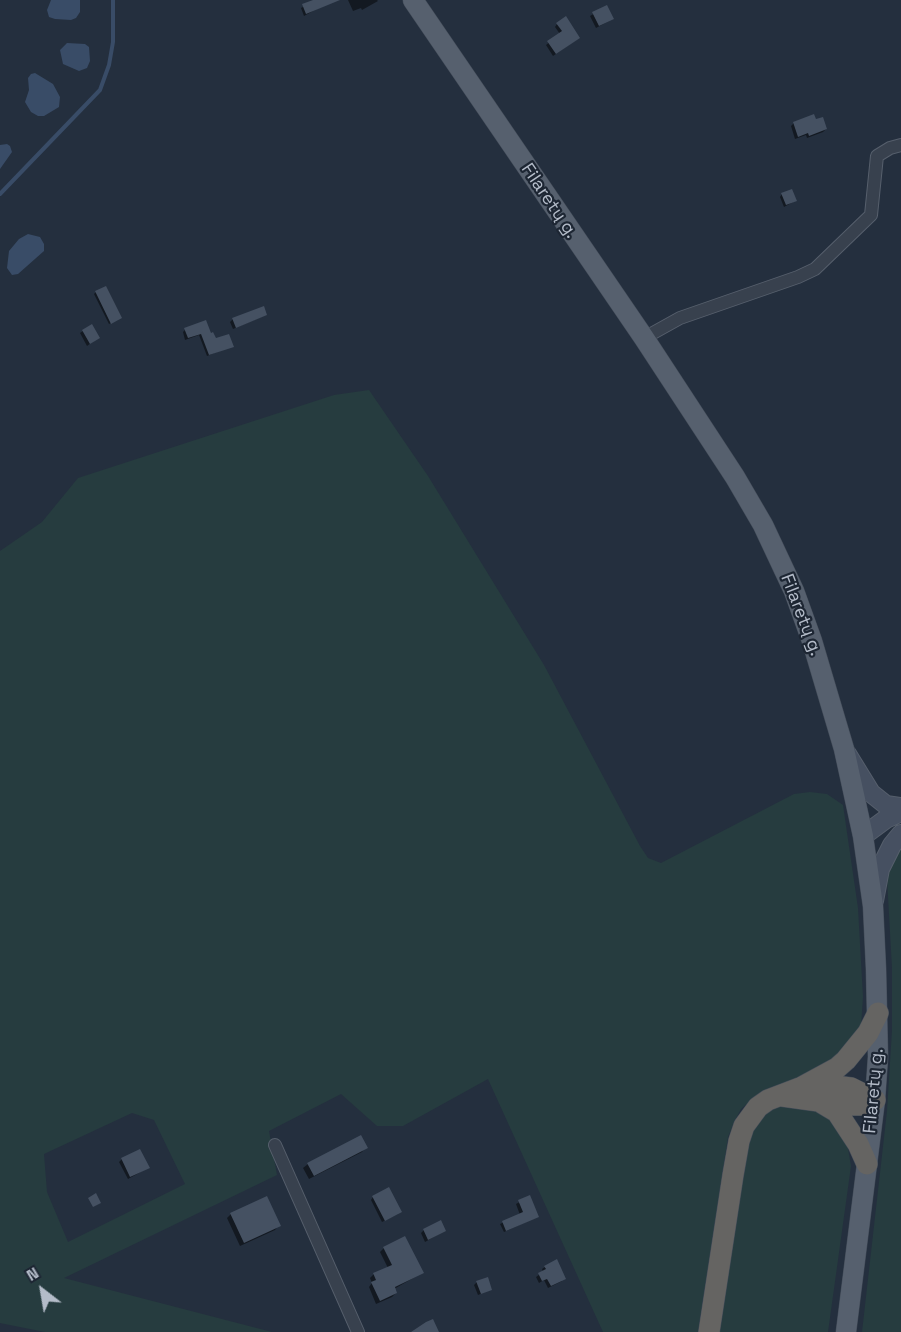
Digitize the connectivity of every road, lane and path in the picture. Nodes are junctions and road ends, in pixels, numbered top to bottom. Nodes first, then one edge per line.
1 (413, 0) edge
2 (901, 145) edge
3 (644, 338) junction
4 (844, 749) junction
5 (901, 807) edge
6 (901, 812) edge
7 (901, 832) edge
8 (863, 836) junction
9 (873, 906) junction
10 (878, 1013) junction
11 (802, 1087) junction
12 (779, 1095) junction
13 (875, 1100) junction
14 (819, 1101) junction
15 (275, 1145) dead end
16 (867, 1164) junction
17 (358, 1332) edge
18 (709, 1332) edge
19 (846, 1332) edge

1 - 3 main road, Filaretų g.
2 - 3 street
3 - 4 main road, Filaretų g.
4 - 5 main road
4 - 8 main road, Filaretų g.
6 - 8 main road
7 - 8 main road
7 - 9 main road
8 - 9 main road, Filaretų g.
9 - 10 main road, Filaretų g.
10 - 11 highway
10 - 13 main road, Filaretų g.
11 - 12 highway
11 - 13 highway
12 - 14 highway
12 - 18 highway
13 - 14 highway
13 - 16 main road, Filaretų g.
14 - 16 highway
15 - 17 street
16 - 19 main road, Filaretų g.

